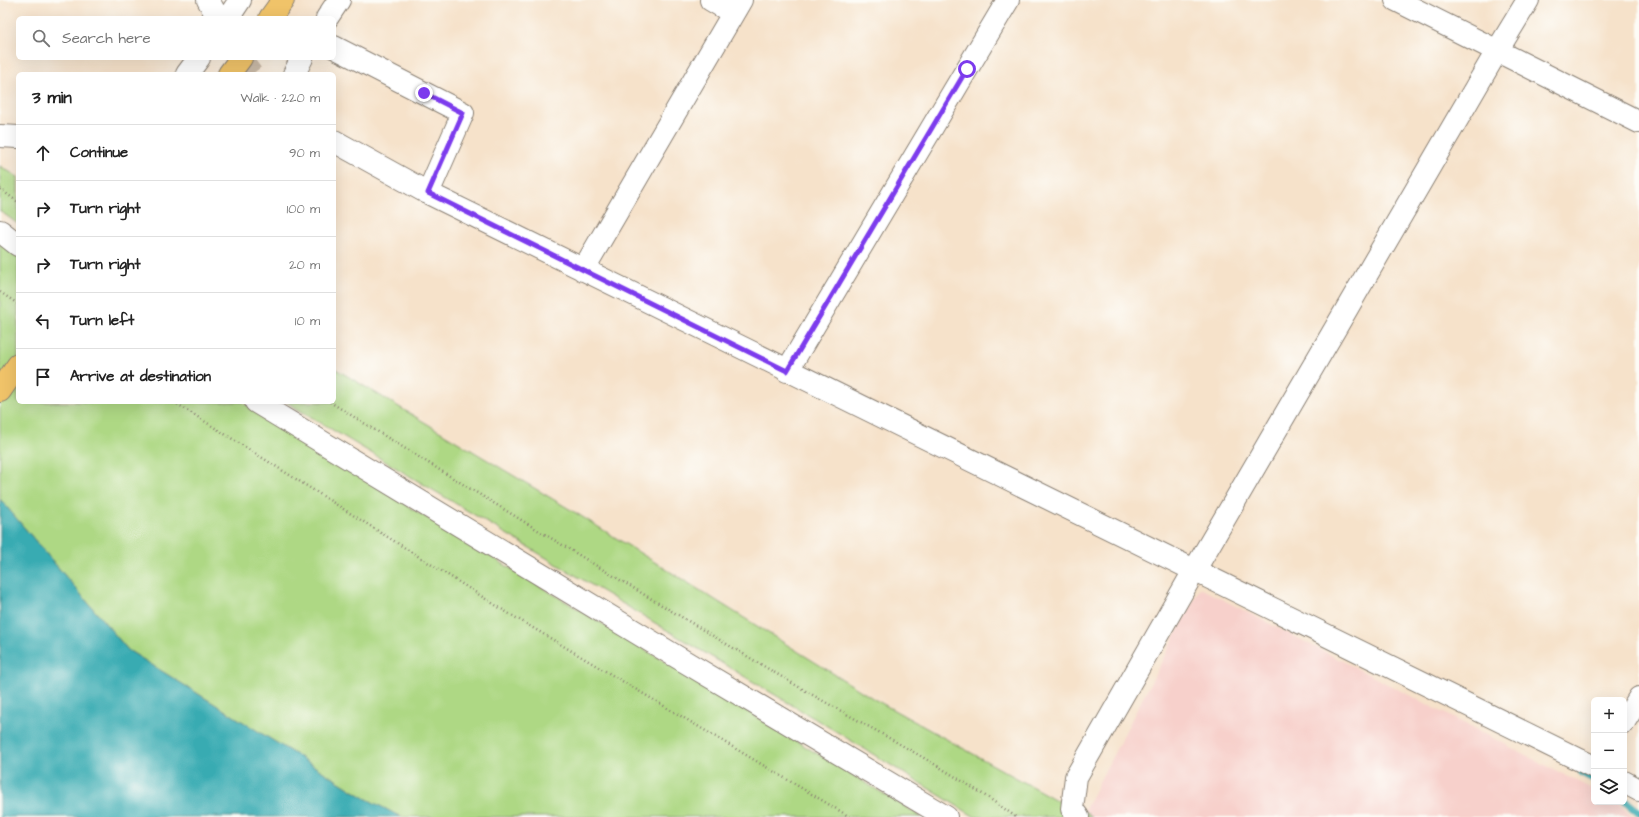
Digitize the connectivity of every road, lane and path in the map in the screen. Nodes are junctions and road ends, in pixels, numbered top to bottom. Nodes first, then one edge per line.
1 (208, 0) edge
2 (240, 0) edge
3 (283, 0) edge
4 (339, 0) edge
5 (711, 0) edge
6 (1008, 0) edge
7 (1396, 0) edge
8 (1528, 0) edge
9 (737, 6) edge
10 (217, 16) edge
11 (229, 16) edge
12 (271, 16) edge
13 (328, 16) edge
14 (336, 48) edge
15 (1497, 51) junction
16 (198, 60) edge
17 (239, 60) edge
18 (301, 60) edge
19 (188, 72) edge
20 (230, 72) edge
21 (295, 72) edge
22 (1639, 122) edge
23 (0, 136) edge
24 (16, 137) edge
25 (336, 142) edge
26 (0, 189) edge
27 (428, 193) junction
28 (16, 201) edge
29 (0, 231) edge
30 (16, 243) edge
31 (583, 270) junction
32 (0, 292) edge
33 (16, 303) edge
34 (16, 368) edge
35 (787, 371) junction
36 (0, 391) edge
37 (177, 404) edge
38 (259, 404) edge
39 (333, 404) edge
40 (1194, 571) junction
41 (1639, 698) edge
42 (1627, 717) edge
43 (1591, 766) edge
44 (1627, 784) edge
45 (1639, 790) edge
46 (850, 817) edge
47 (946, 817) edge
48 (1016, 817) edge
49 (1078, 817) edge

1 - 10 street
2 - 11 street
3 - 12 main road
4 - 13 street
5 - 9 street
6 - 35 street
7 - 15 street
8 - 15 street
9 - 31 street
14 - 27 street
15 - 22 street
15 - 40 street
16 - 19 street
17 - 20 main road
18 - 21 street
23 - 24 street
25 - 27 street
26 - 28 path
27 - 31 street
29 - 30 street
31 - 35 street
32 - 33 path
34 - 36 main road
35 - 40 street
37 - 46 path
38 - 47 street
39 - 48 path
40 - 43 street
40 - 49 street
41 - 42 street
44 - 45 street

